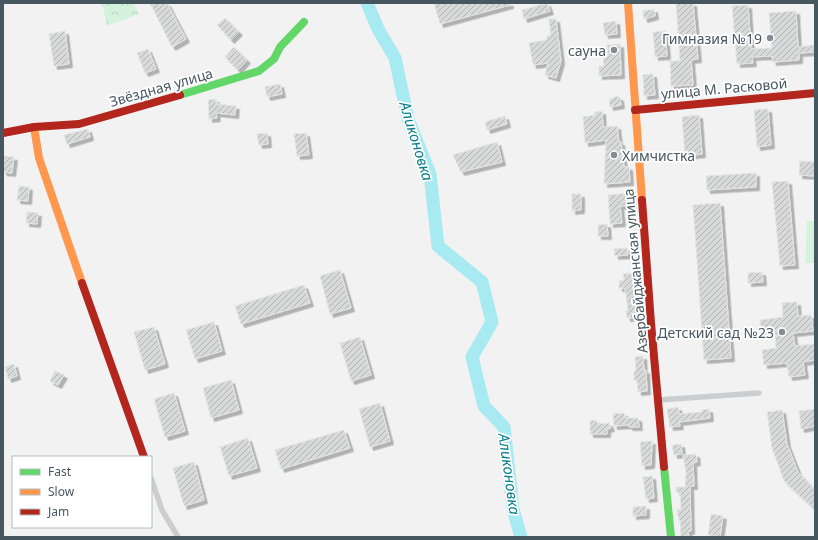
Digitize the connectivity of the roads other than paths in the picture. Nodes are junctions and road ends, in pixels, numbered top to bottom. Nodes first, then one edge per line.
1 (628, 3) edge
2 (304, 22) dead end
3 (815, 93) edge
4 (635, 110) junction
5 (34, 127) junction
6 (3, 133) edge
7 (759, 393) dead end
8 (658, 400) junction
9 (144, 456) edge
10 (152, 481) edge
11 (178, 537) edge
12 (671, 537) edge

1 - 4 street, Азербайджанская улица
2 - 5 street, Звёздная улица
3 - 4 street, улица М. Расковой
4 - 8 street, Азербайджанская улица
5 - 6 street, Звёздная улица
5 - 9 street
7 - 8 street
8 - 12 street, Азербайджанская улица
10 - 11 street

